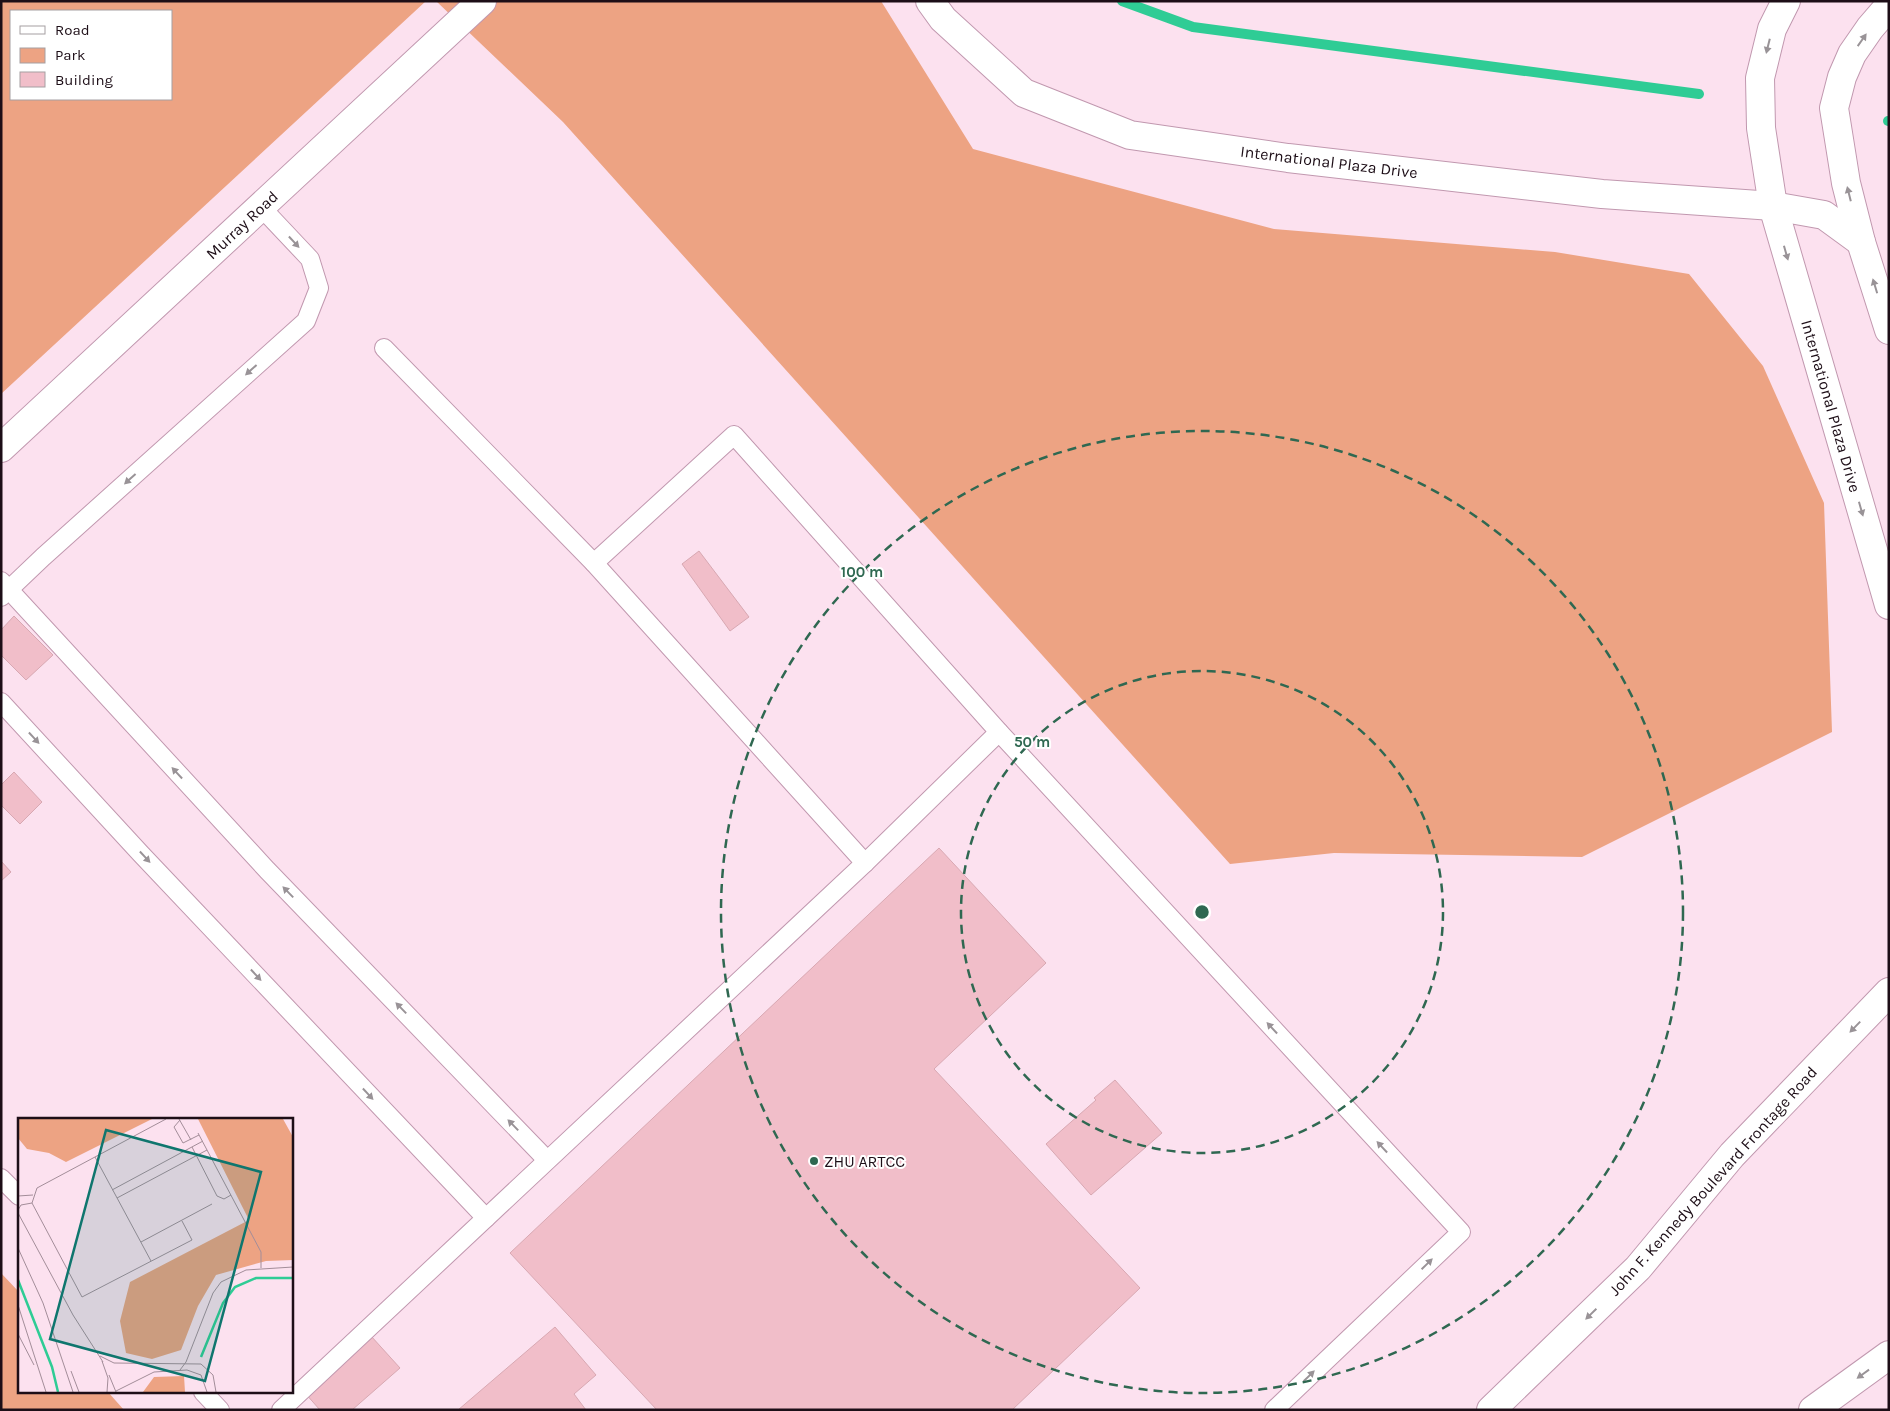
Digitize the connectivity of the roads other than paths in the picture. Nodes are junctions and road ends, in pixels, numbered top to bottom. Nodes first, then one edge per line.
1 (482, 1) edge
2 (930, 1) edge
3 (1786, 1) edge
4 (1889, 6) edge
5 (1773, 206) junction
6 (261, 207) junction
7 (1861, 242) junction
8 (1889, 330) edge
9 (384, 348) dead end
10 (1, 448) edge
11 (594, 563) junction
12 (4, 589) edge
13 (1889, 605) edge
14 (1, 702) edge
15 (999, 732) junction
16 (865, 863) junction
17 (1889, 992) edge
18 (547, 1160) junction
19 (1, 1178) edge
20 (18, 1195) edge
21 (486, 1218) junction
22 (1889, 1355) edge
23 (205, 1394) edge
24 (220, 1410) edge
25 (281, 1410) edge
26 (1274, 1410) edge
27 (1491, 1410) edge
28 (1813, 1410) edge

1 - 6 main road, Murray Road
2 - 5 main road, International Plaza Drive
3 -> 5 main road
7 -> 4 main road
5 - 7 main road, International Plaza Drive
5 -> 13 main road, International Plaza Drive
6 - 10 main road, Murray Road
6 -> 12 lane
8 -> 7 main road
9 - 11 lane
11 - 15 lane
11 - 16 lane
18 -> 12 lane
14 -> 21 lane
15 - 16 lane
26 -> 15 lane
16 - 18 lane
17 -> 27 main road, John F. Kennedy Boulevard Frontage Road
18 - 21 lane
19 - 20 lane
21 - 25 lane
22 -> 28 main road
23 - 24 lane

